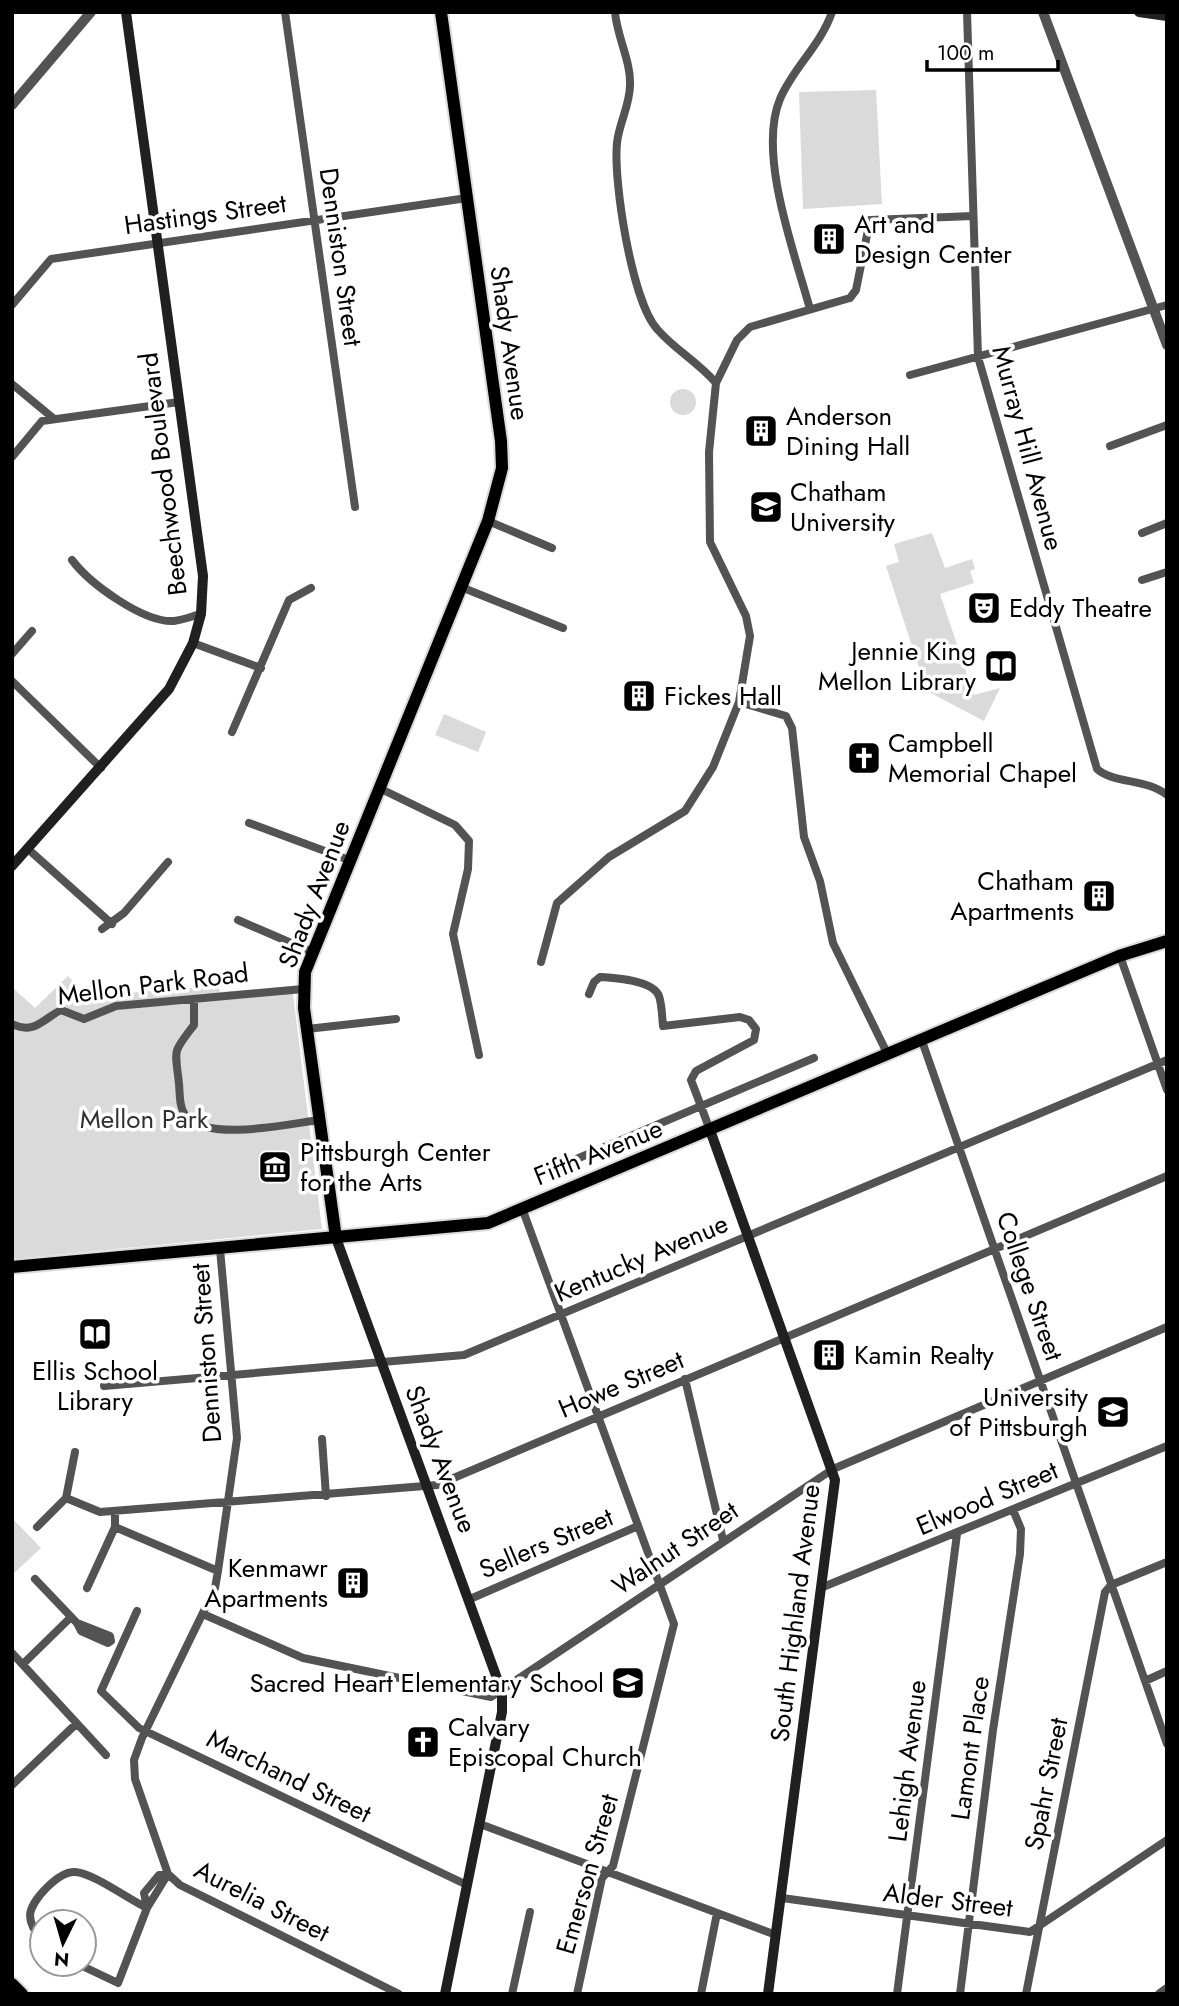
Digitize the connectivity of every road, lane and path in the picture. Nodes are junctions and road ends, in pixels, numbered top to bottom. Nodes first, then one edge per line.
1 (90, 12) edge
2 (126, 12) edge
3 (285, 12) edge
4 (441, 12) edge
5 (615, 12) edge
6 (832, 12) edge
7 (967, 12) edge
8 (1043, 12) edge
9 (1139, 12) edge
10 (1167, 16) edge
11 (12, 105) edge
12 (467, 198) junction
13 (973, 216) junction
14 (314, 219) junction
15 (157, 242) junction
16 (1167, 304) edge
17 (12, 305) edge
18 (810, 309) junction
19 (1153, 309) junction
20 (1167, 345) edge
21 (978, 357) junction
22 (909, 376) dead end
23 (716, 383) junction
24 (12, 384) edge
25 (179, 402) junction
26 (52, 418) junction
27 (1167, 425) edge
28 (1110, 446) dead end
29 (12, 457) edge
30 (355, 507) dead end
31 (488, 521) junction
32 (1167, 523) edge
33 (1142, 533) dead end
34 (552, 548) dead end
35 (72, 560) dead end
36 (1167, 572) edge
37 (1142, 580) dead end
38 (461, 587) junction
39 (311, 588) dead end
40 (201, 614) junction
41 (563, 628) dead end
42 (32, 631) dead end
43 (193, 643) junction
44 (12, 654) edge
45 (261, 668) junction
46 (12, 681) edge
47 (738, 702) junction
48 (232, 732) dead end
49 (101, 768) junction
50 (379, 788) junction
51 (1167, 795) edge
52 (249, 823) dead end
53 (28, 849) junction
54 (349, 860) junction
55 (168, 862) dead end
56 (12, 866) edge
57 (238, 920) dead end
58 (112, 924) junction
59 (102, 929) dead end
60 (1167, 942) edge
61 (312, 952) junction
62 (1120, 956) junction
63 (541, 961) dead end
64 (303, 989) junction
65 (589, 994) dead end
66 (194, 999) junction
67 (396, 1019) dead end
68 (12, 1024) edge
69 (307, 1029) junction
70 (922, 1041) junction
71 (479, 1055) dead end
72 (888, 1055) junction
73 (814, 1058) dead end
74 (1167, 1060) edge
75 (1157, 1063) junction
76 (1167, 1090) edge
77 (701, 1106) junction
78 (319, 1121) junction
79 (710, 1130) junction
80 (958, 1146) junction
81 (566, 1163) dead end
82 (1167, 1176) edge
83 (522, 1208) junction
84 (748, 1236) junction
85 (337, 1238) junction
86 (220, 1249) junction
87 (995, 1249) junction
88 (12, 1267) edge
89 (563, 1314) junction
90 (1167, 1327) edge
91 (786, 1337) junction
92 (380, 1362) junction
93 (232, 1376) junction
94 (685, 1380) junction
95 (1040, 1381) junction
96 (104, 1386) dead end
97 (600, 1416) junction
98 (323, 1439) dead end
99 (1167, 1446) edge
100 (75, 1452) dead end
101 (833, 1469) junction
102 (1076, 1483) junction
103 (427, 1488) junction
104 (326, 1496) junction
105 (66, 1498) junction
106 (228, 1504) junction
107 (1013, 1510) junction
108 (115, 1511) junction
109 (638, 1526) junction
110 (37, 1527) dead end
111 (115, 1527) junction
112 (957, 1534) junction
113 (723, 1541) junction
114 (1167, 1562) edge
115 (219, 1571) junction
116 (35, 1579) dead end
117 (660, 1585) junction
118 (1111, 1585) junction
119 (823, 1587) junction
120 (86, 1588) dead end
121 (470, 1600) junction
122 (137, 1611) dead end
123 (203, 1614) junction
124 (12, 1653) edge
125 (23, 1664) junction
126 (1167, 1671) edge
127 (1145, 1681) junction
128 (502, 1692) junction
129 (76, 1724) junction
130 (146, 1731) junction
131 (1167, 1744) edge
132 (106, 1755) dead end
133 (12, 1785) edge
134 (480, 1824) junction
135 (1167, 1840) edge
136 (608, 1871) junction
137 (167, 1874) junction
138 (467, 1885) junction
139 (782, 1898) junction
140 (33, 1908) edge
141 (147, 1908) junction
142 (530, 1912) dead end
143 (717, 1913) junction
144 (908, 1917) junction
145 (969, 1923) junction
146 (1039, 1928) junction
147 (776, 1935) junction
148 (98, 1974) edge
149 (12, 1984) edge
150 (1167, 1989) edge
151 (22, 1994) edge
152 (399, 1994) edge
153 (445, 1994) edge
154 (512, 1994) edge
155 (577, 1994) edge
156 (701, 1994) edge
157 (768, 1994) edge
158 (897, 1994) edge
159 (960, 1994) edge
160 (1026, 1994) edge
161 (1160, 1994) edge

1 - 11 street
2 - 15 main road, Beechwood Boulevard
3 - 14 street, Denniston Street
4 - 12 main road, Shady Avenue
5 - 23 street
6 - 18 street
7 - 13 street, Murray Hill Avenue
8 - 19 street
9 - 10 main road
12 - 14 street, Hastings Street
12 - 31 main road, Shady Avenue
13 - 18 street
13 - 21 street, Murray Hill Avenue
14 - 15 street, Hastings Street
14 - 30 street, Denniston Street
15 - 17 street, Hastings Street
15 - 25 main road, Beechwood Boulevard
16 - 19 street
18 - 23 street
19 - 20 street
19 - 21 street
21 - 22 street
21 - 51 street, Murray Hill Avenue
23 - 47 street
24 - 26 street
25 - 26 street
25 - 40 main road, Beechwood Boulevard
26 - 29 street
27 - 28 street
31 - 34 street
31 - 38 main road, Shady Avenue
32 - 33 street
35 - 40 street
36 - 37 street
38 - 41 street
38 - 50 main road, Shady Avenue
39 - 45 street
40 - 43 main road, Beechwood Boulevard
42 - 44 street
43 - 45 street
43 - 49 main road, Beechwood Boulevard
45 - 48 street
46 - 49 street
47 - 63 street
47 - 72 street
49 - 53 main road, Beechwood Boulevard
50 - 54 main road, Shady Avenue
50 - 71 street
52 - 54 street
53 - 56 main road, Beechwood Boulevard
53 - 58 street
54 - 61 main road, Shady Avenue
55 - 58 street
57 - 61 street
58 - 59 street
60 - 62 main road, Fifth Avenue
61 - 64 main road, Shady Avenue
62 - 70 main road, Fifth Avenue
62 - 75 street
64 - 66 street, Mellon Park Road
64 - 69 main road, Shady Avenue
65 - 77 street
66 - 68 street, Mellon Park Road
66 - 78 street
67 - 69 street
69 - 78 main road, Shady Avenue
70 - 72 main road, Fifth Avenue
70 - 80 street, College Street
72 - 79 main road, Fifth Avenue
73 - 77 street
74 - 75 street, Kentucky Avenue
75 - 76 street
75 - 80 street, Kentucky Avenue
77 - 79 street
77 - 81 street
78 - 85 main road, Shady Avenue
79 - 83 main road, Fifth Avenue
79 - 84 main road, South Highland Avenue
80 - 84 street, Kentucky Avenue
80 - 87 street, College Street
82 - 87 street, Howe Street
83 - 85 main road, Fifth Avenue
83 - 89 street, Emerson Street
84 - 89 street, Kentucky Avenue
84 - 91 main road, South Highland Avenue
85 - 86 main road, Fifth Avenue
85 - 92 main road, Shady Avenue
86 - 88 main road, Fifth Avenue
86 - 93 street, Denniston Street
87 - 91 street, Howe Street
87 - 95 street, College Street
89 - 92 street, Kentucky Avenue
89 - 97 street, Emerson Street
90 - 95 street, Walnut Street
91 - 94 street, Howe Street
91 - 101 main road, South Highland Avenue
92 - 93 street, Kentucky Avenue
92 - 103 main road, Shady Avenue
93 - 96 street, Kentucky Avenue
93 - 106 street, Denniston Street
94 - 97 street, Howe Street
94 - 113 street
95 - 101 street, Walnut Street
95 - 102 street, College Street
97 - 103 street, Howe Street
97 - 109 street, Emerson Street
98 - 104 street
99 - 102 street, Elwood Street
100 - 105 street
101 - 113 street, Walnut Street
101 - 119 main road, South Highland Avenue
102 - 107 street, Elwood Street
102 - 118 street, College Street
103 - 104 street, Howe Street
103 - 121 main road, Shady Avenue
104 - 106 street, Howe Street
105 - 108 street, Howe Street
105 - 110 street
106 - 108 street, Howe Street
106 - 115 street, Denniston Street
107 - 112 street, Elwood Street
107 - 145 street, Lamont Place
108 - 111 street
109 - 117 street, Emerson Street
109 - 121 street, Sellers Street
111 - 115 street
111 - 120 street
112 - 119 street, Elwood Street
112 - 144 street, Lehigh Avenue
113 - 117 street, Walnut Street
114 - 118 street
115 - 123 street, Denniston Street
116 - 125 street
117 - 128 street, Walnut Street
117 - 136 street, Emerson Street
118 - 127 street, College Street
118 - 146 street, Spahr Street
119 - 139 main road, South Highland Avenue
121 - 128 main road, Shady Avenue
122 - 130 street, Marchand Street
123 - 128 street
123 - 130 street, Denniston Street
124 - 125 street
125 - 129 street
126 - 127 street
127 - 131 street, College Street
128 - 134 main road, Shady Avenue
129 - 132 street
129 - 133 street
130 - 137 street, Aurelia Street
130 - 138 street, Marchand Street
134 - 136 street
134 - 138 main road, Shady Avenue
135 - 146 street, Alder Street
136 - 143 street
136 - 155 street, Emerson Street
137 - 141 street
137 - 152 street, Aurelia Street
138 - 153 main road, Shady Avenue
139 - 144 street, Alder Street
139 - 147 main road, South Highland Avenue
140 - 141 street
141 - 148 street
142 - 154 street
143 - 147 street
143 - 156 street
144 - 145 street, Alder Street
144 - 158 street, Lehigh Avenue
145 - 146 street, Alder Street
145 - 159 street, Lamont Place
146 - 160 street, Spahr Street
147 - 157 main road, South Highland Avenue
149 - 151 main road
150 - 161 street

